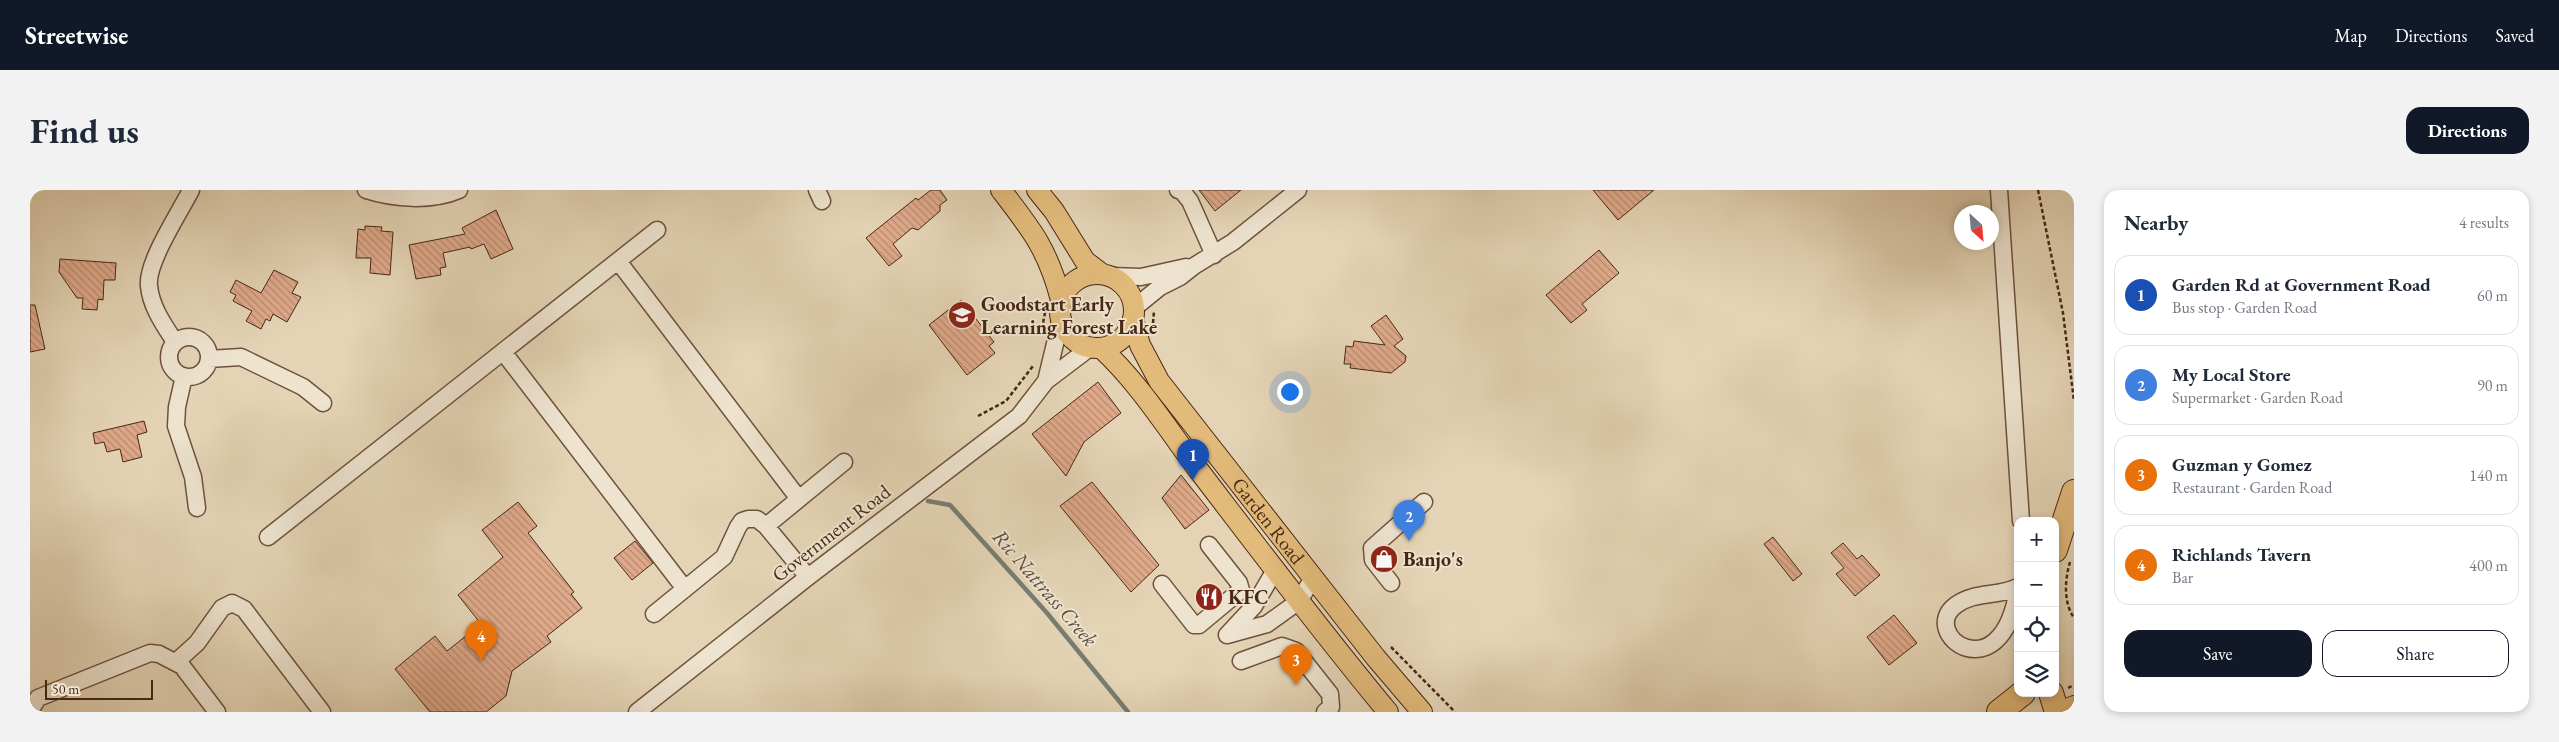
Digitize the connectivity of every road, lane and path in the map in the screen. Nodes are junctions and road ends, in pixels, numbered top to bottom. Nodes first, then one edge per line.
1 (191, 190) edge
2 (366, 190) edge
3 (459, 190) edge
4 (1001, 190) edge
5 (1036, 190) edge
6 (1178, 190) edge
7 (1298, 190) edge
8 (1999, 190) edge
9 (2038, 190) edge
10 (657, 230) dead end
11 (1214, 254) junction
12 (618, 261) junction
13 (1194, 266) junction
14 (1107, 275) junction
15 (1056, 308) junction
16 (1134, 314) junction
17 (1042, 334) dead end
18 (175, 342) junction
19 (1096, 347) junction
20 (504, 353) junction
21 (209, 358) junction
22 (1037, 359) dead end
23 (184, 376) junction
24 (1046, 381) junction
25 (2074, 401) edge
26 (323, 403) dead end
27 (978, 416) dead end
28 (844, 462) dead end
29 (2074, 492) edge
30 (799, 499) junction
31 (1424, 502) dead end
32 (198, 508) dead end
33 (2021, 517) edge
34 (766, 526) junction
35 (268, 537) dead end
36 (1209, 545) dead end
37 (2063, 553) edge
38 (1275, 570) junction
39 (808, 577) junction
40 (1314, 578) junction
41 (1391, 583) dead end
42 (1162, 584) dead end
43 (2018, 588) edge
44 (685, 589) junction
45 (1299, 601) junction
46 (654, 614) dead end
47 (2074, 618) edge
48 (1241, 661) dead end
49 (176, 662) junction
50 (2018, 697) edge
51 (2053, 697) edge
52 (2074, 706) edge
53 (30, 711) edge
54 (217, 712) edge
55 (322, 712) edge
56 (637, 712) edge
57 (1325, 712) edge
58 (1388, 712) edge
59 (1422, 712) edge
60 (2000, 712) edge
61 (2059, 712) edge

1 - 18 street
2 - 3 street
4 - 15 main road
5 - 14 main road
6 - 11 street
7 - 11 street
8 - 33 street
9 - 25 path
10 - 12 street
11 - 13 street
12 - 20 street
12 - 30 street
13 - 14 street
13 - 16 street
14 - 15 main road
14 - 16 main road
15 - 17 path
15 - 19 main road
15 - 24 street, Government Road
16 - 19 main road
16 - 40 main road, Garden Road
18 - 21 street
18 - 23 street
19 - 24 street, Government Road
19 - 38 main road, Garden Road
20 - 35 street
20 - 44 street
21 - 23 street
21 - 26 street
22 - 27 path
23 - 32 street
24 - 39 street, Government Road
28 - 30 street
29 - 37 highway
30 - 34 street
31 - 41 street
34 - 39 street
34 - 44 street
36 - 42 street
37 - 47 path
38 - 45 main road, Garden Road
38 - 45 street
39 - 56 street, Government Road
40 - 45 street
40 - 59 main road, Garden Road
43 - 43 street
44 - 46 street
45 - 58 main road, Garden Road
48 - 57 street
49 - 53 street
49 - 54 street
49 - 55 street
50 - 60 highway
51 - 61 highway
52 - 61 main road

